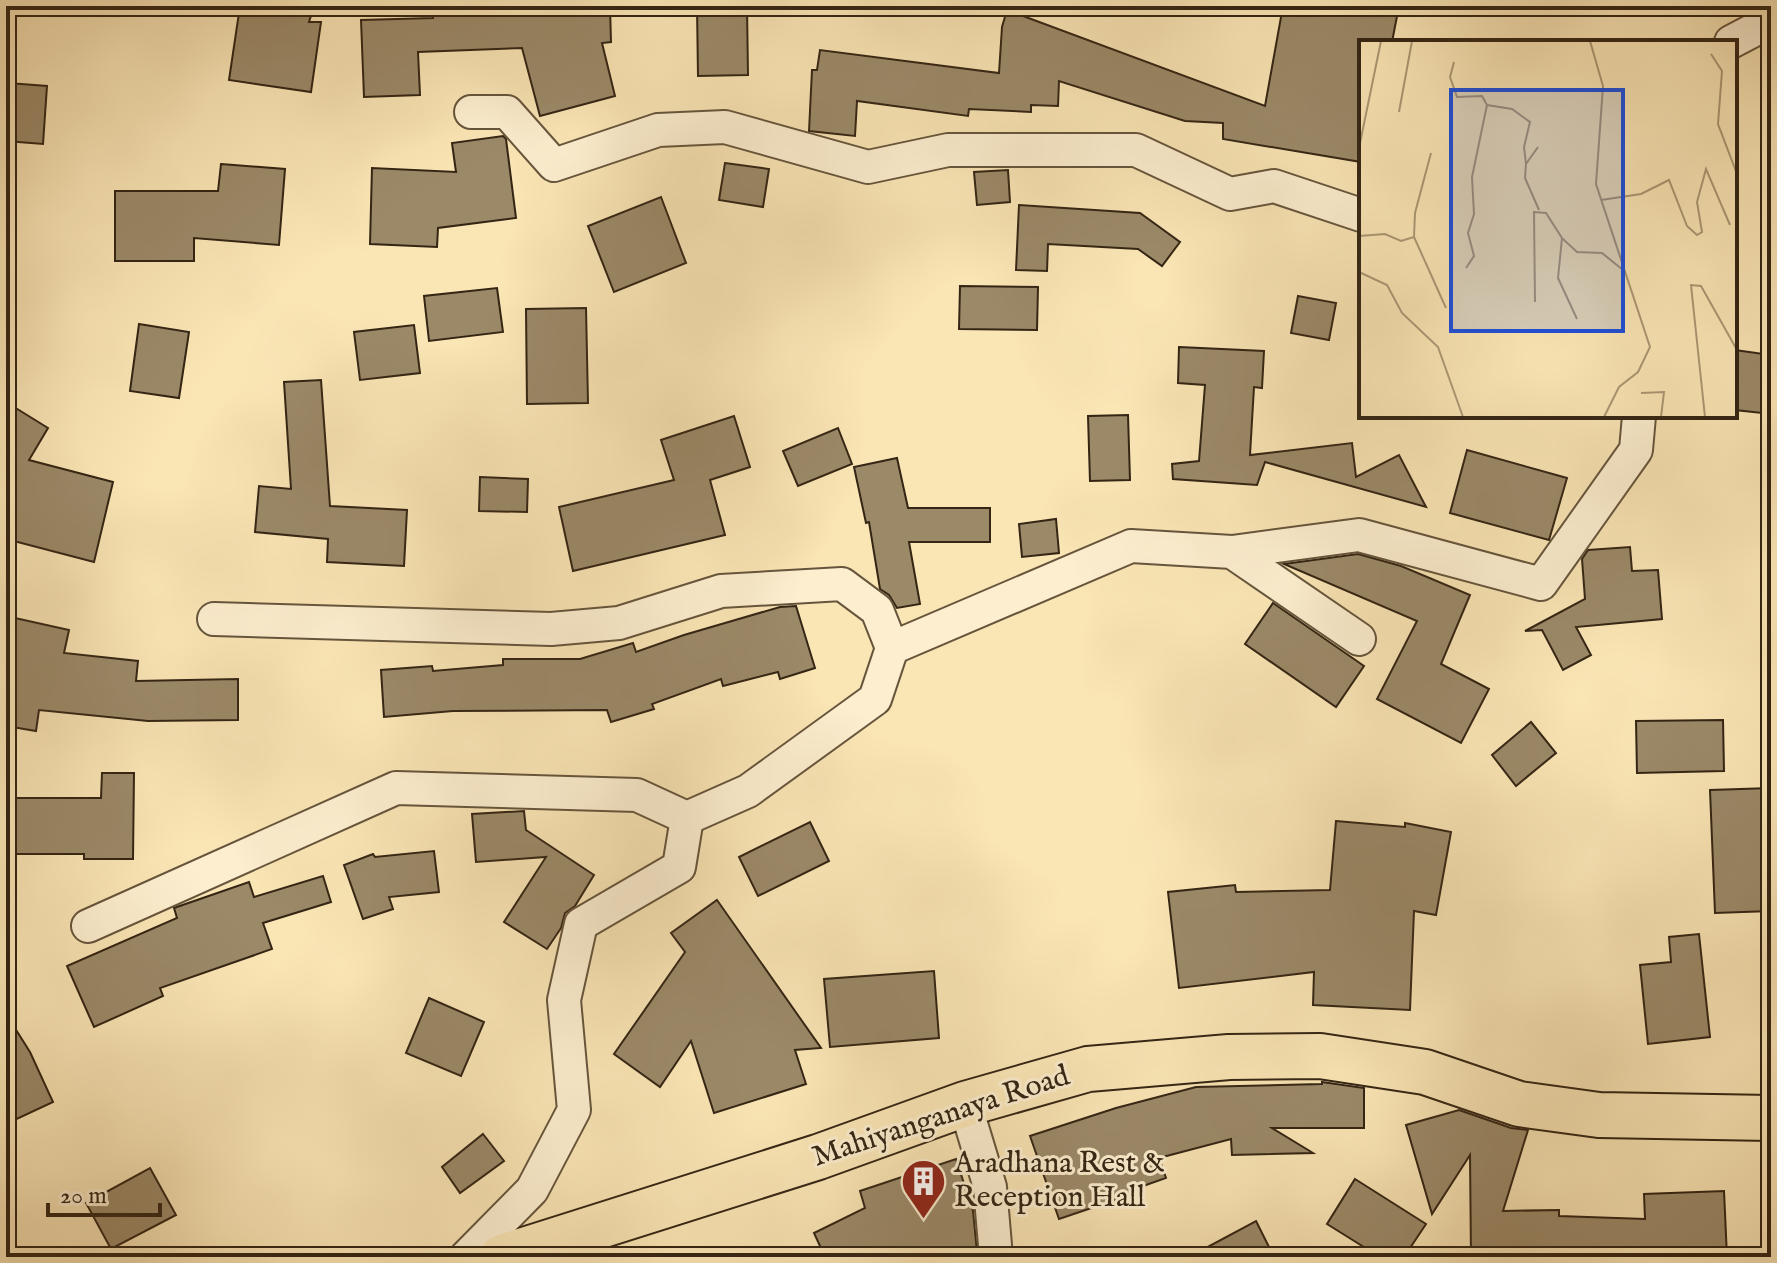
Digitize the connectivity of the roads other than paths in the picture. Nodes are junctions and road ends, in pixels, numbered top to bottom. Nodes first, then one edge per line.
1 (1771, 21) edge
2 (1735, 40) edge
3 (471, 112) dead end
4 (1359, 214) edge
5 (1639, 418) edge
6 (1232, 552) junction
7 (214, 619) dead end
8 (1359, 639) dead end
9 (892, 648) junction
10 (687, 818) junction
11 (88, 926) dead end
12 (965, 1104) junction
13 (1771, 1118) edge
14 (466, 1257) edge
15 (502, 1257) edge
16 (996, 1257) edge

1 - 2 street
3 - 4 street
5 - 6 street
6 - 8 street
6 - 9 street
7 - 9 street
9 - 10 street
10 - 11 street
10 - 14 street
12 - 13 main road, Mahiyanganaya Road
12 - 15 main road, Mahiyanganaya Road
12 - 16 street

